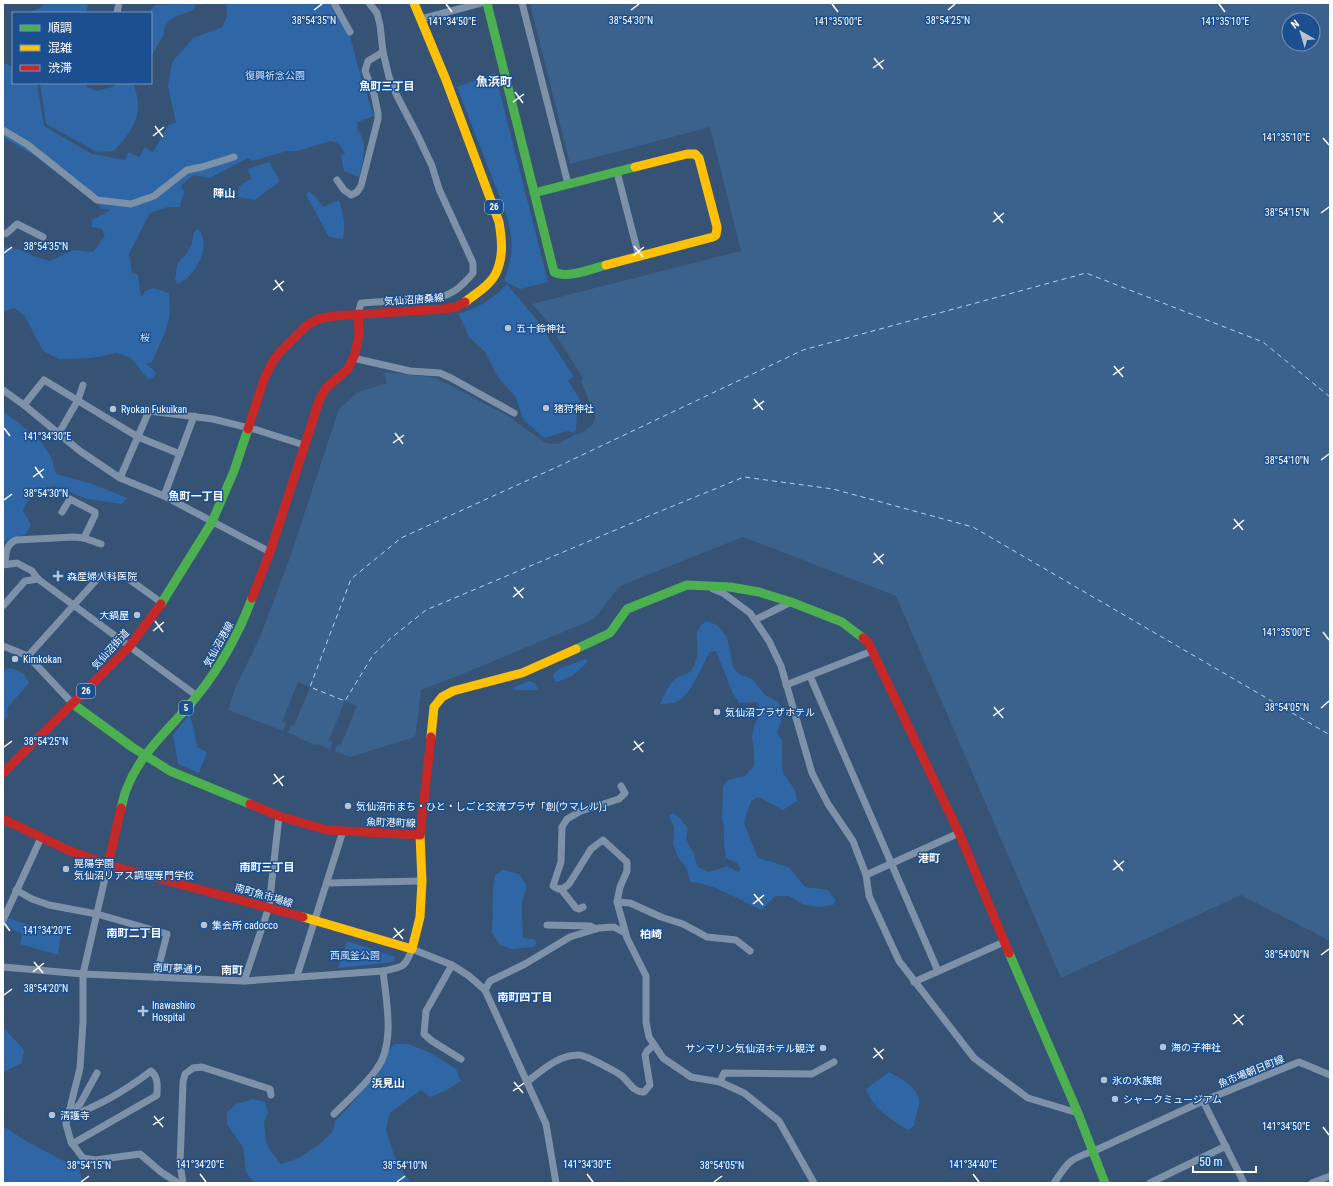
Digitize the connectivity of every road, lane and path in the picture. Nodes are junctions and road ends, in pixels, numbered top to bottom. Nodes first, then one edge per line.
1 (334, 3) edge
2 (369, 3) edge
3 (414, 3) edge
4 (481, 3) edge
5 (487, 3) edge
6 (522, 3) edge
7 (421, 19) junction
8 (350, 32) dead end
9 (383, 52) junction
10 (3, 130) edge
11 (234, 157) dead end
12 (617, 172) junction
13 (337, 180) dead end
14 (568, 184) junction
15 (534, 193) junction
16 (3, 234) edge
17 (43, 237) dead end
18 (639, 257) junction
19 (358, 314) junction
20 (353, 358) junction
21 (83, 385) dead end
22 (3, 390) edge
23 (78, 400) junction
24 (24, 405) junction
25 (514, 413) dead end
26 (194, 416) junction
27 (248, 427) junction
28 (59, 433) junction
29 (138, 437) junction
30 (304, 445) junction
31 (180, 454) junction
32 (120, 478) junction
33 (164, 496) junction
34 (62, 512) dead end
35 (212, 522) junction
36 (84, 538) junction
37 (101, 544) dead end
38 (270, 552) junction
39 (4, 564) edge
40 (38, 579) junction
41 (702, 585) junction
42 (791, 602) junction
43 (162, 603) junction
44 (3, 606) edge
45 (74, 606) junction
46 (755, 620) junction
47 (3, 646) edge
48 (129, 647) junction
49 (872, 651) junction
50 (28, 656) junction
51 (810, 676) junction
52 (786, 685) junction
53 (197, 696) junction
54 (73, 704) junction
55 (144, 756) junction
56 (3, 773) edge
57 (621, 786) dead end
58 (279, 816) junction
59 (3, 819) edge
60 (342, 831) junction
61 (959, 832) junction
62 (420, 835) junction
63 (41, 838) junction
64 (891, 864) junction
65 (108, 865) junction
66 (866, 875) junction
67 (422, 881) junction
68 (327, 883) junction
69 (561, 889) junction
70 (16, 890) junction
71 (617, 902) junction
72 (583, 907) dead end
73 (269, 908) junction
74 (97, 914) junction
75 (3, 920) edge
76 (315, 921) junction
77 (547, 925) dead end
78 (596, 929) junction
79 (625, 933) junction
80 (1004, 942) junction
81 (412, 949) junction
82 (750, 951) dead end
83 (452, 965) junction
84 (3, 967) edge
85 (383, 971) junction
86 (938, 971) junction
87 (83, 974) junction
88 (297, 976) junction
89 (156, 977) junction
90 (244, 981) junction
91 (914, 982) junction
92 (485, 990) junction
93 (654, 1045) junction
94 (461, 1059) dead end
95 (834, 1062) dead end
96 (97, 1073) dead end
97 (1330, 1075) edge
98 (527, 1082) junction
99 (720, 1082) junction
100 (271, 1095) dead end
101 (1203, 1101) junction
102 (1078, 1113) junction
103 (334, 1114) dead end
104 (67, 1117) junction
105 (72, 1144) junction
106 (1226, 1146) junction
107 (1094, 1152) junction
108 (1330, 1176) edge
109 (178, 1183) edge
110 (183, 1183) edge
111 (556, 1183) edge
112 (814, 1183) edge
113 (1054, 1183) edge
114 (1105, 1183) edge
115 (1150, 1183) edge
116 (1244, 1183) edge
117 (1312, 1183) edge

1 - 8 street
2 - 9 street
3 - 7 street, 気仙沼唐桑線 / 26
4 - 7 street
5 - 15 street
6 - 14 street
7 - 19 street, 気仙沼唐桑線 / 26
9 - 13 street
9 - 19 street
10 - 11 street
12 - 14 street
12 - 18 street
12 - 18 street
14 - 15 street
15 - 18 street
16 - 17 street
19 - 20 street, 気仙沼港線 / 5
19 - 27 street, 気仙沼唐桑線 / 26
20 - 25 street
20 - 30 street, 気仙沼港線 / 5
21 - 23 street
22 - 24 street
23 - 24 street
23 - 28 street
23 - 29 street
24 - 28 street
26 - 27 street
26 - 29 street
26 - 31 street
27 - 30 street
27 - 35 street, 気仙沼唐桑線 / 26
28 - 32 street
29 - 31 street
29 - 32 street
30 - 38 street, 気仙沼港線 / 5
31 - 33 street
32 - 33 street
33 - 35 street
34 - 36 street
35 - 38 street
35 - 43 street, 気仙沼街道 / 26
36 - 37 street
36 - 39 street
38 - 53 street, 気仙沼港線 / 5
39 - 40 street
40 - 44 street
40 - 45 street
41 - 42 street
41 - 46 street
41 - 62 street, 魚町港町線
42 - 46 street
42 - 49 street
43 - 45 street
43 - 48 street, 気仙沼街道 / 26
45 - 48 street
45 - 50 street
46 - 52 street
47 - 50 street
48 - 53 street
48 - 54 street, 気仙沼街道 / 26
49 - 51 street
49 - 61 street
50 - 54 street
51 - 52 street
51 - 64 street
52 - 66 street
53 - 55 street, 気仙沼港線 / 5
54 - 55 street, 魚町港町線
54 - 56 street, 気仙沼街道 / 26
55 - 58 street, 魚町港町線
55 - 65 street, 気仙沼港線 / 5
57 - 69 street
58 - 60 street, 魚町港町線
58 - 73 street
59 - 63 street
60 - 62 street, 魚町港町線
60 - 68 street
61 - 64 street
61 - 80 street
62 - 67 street
63 - 65 street
63 - 70 street
64 - 66 street
64 - 86 street
65 - 73 street, 南町魚市場線
65 - 74 street
66 - 91 street
67 - 68 street
67 - 81 street
68 - 76 street
69 - 71 street
69 - 72 street
70 - 74 street
70 - 75 street
71 - 79 street
71 - 82 street
73 - 76 street, 南町魚市場線
73 - 90 street
74 - 87 street
74 - 89 street
76 - 81 street, 南町魚市場線
76 - 88 street
77 - 78 street
78 - 79 street
78 - 92 street
79 - 93 street
80 - 86 street
80 - 102 street
81 - 83 street
81 - 85 street, 南町夢通り
83 - 92 street
83 - 94 street
84 - 87 street, 南町夢通り
85 - 88 street, 南町夢通り
85 - 103 street
86 - 91 street
87 - 89 street, 南町夢通り
87 - 104 street
88 - 90 street, 南町夢通り
89 - 90 street, 南町夢通り
91 - 102 street
92 - 98 street
93 - 98 street
93 - 99 street
95 - 99 street
96 - 104 street
97 - 101 street, 魚市場朝日町線
98 - 111 street
99 - 112 street
100 - 110 street
101 - 106 street
101 - 107 street, 魚市場朝日町線
102 - 107 street
104 - 105 street
104 - 105 street
105 - 109 street
106 - 115 street
106 - 116 street
107 - 113 street, 魚市場朝日町線
107 - 114 street
108 - 117 street

